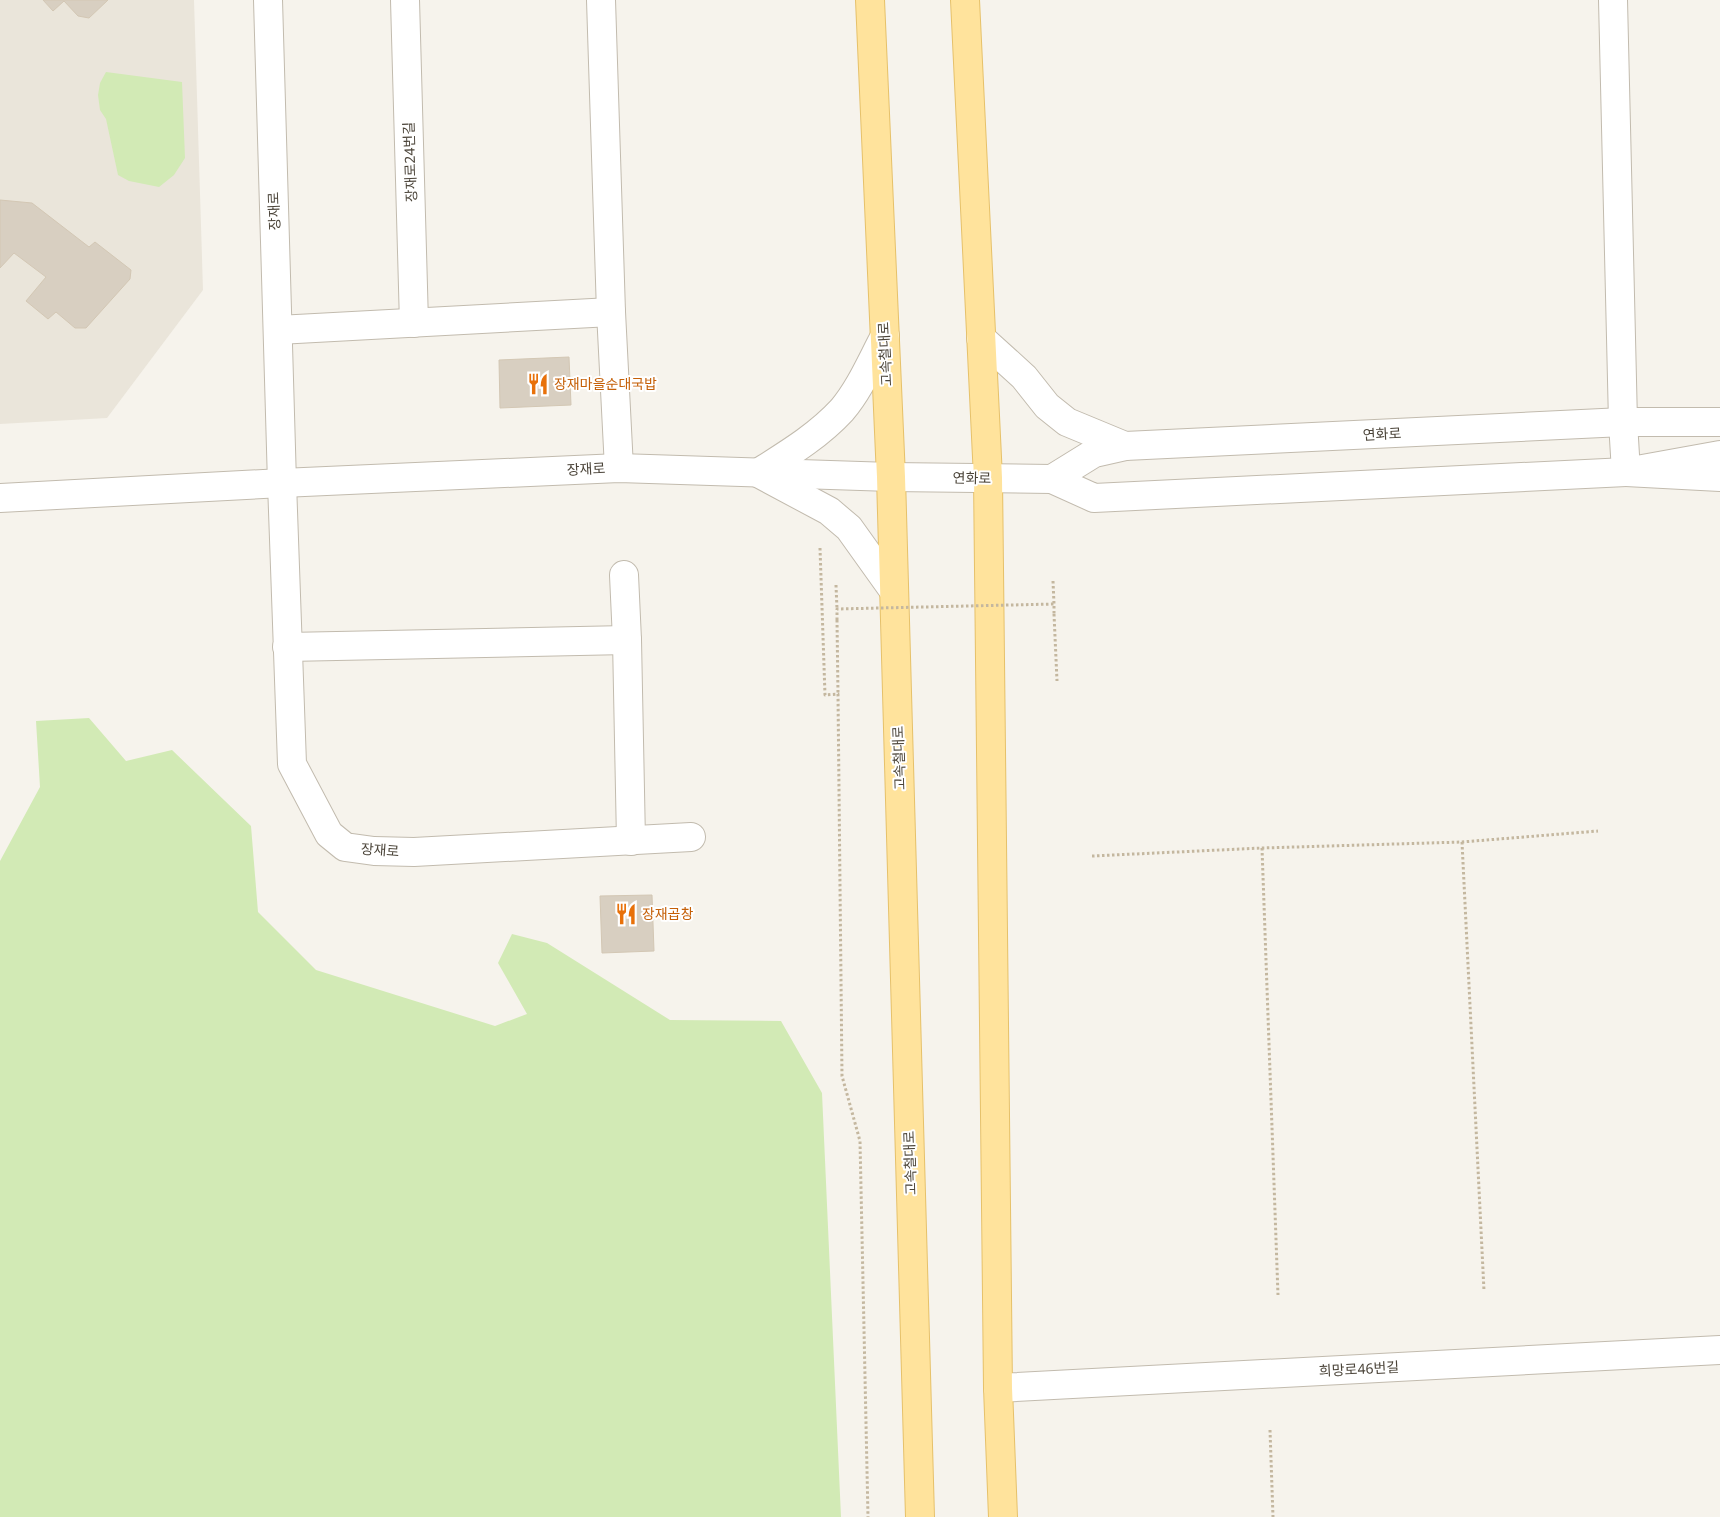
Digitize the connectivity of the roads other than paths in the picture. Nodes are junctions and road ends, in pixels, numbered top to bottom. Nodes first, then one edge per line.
1 (268, 0) edge
2 (405, 0) edge
3 (601, 0) edge
4 (870, 0) edge
5 (965, 0) edge
6 (1613, 0) edge
7 (611, 312) junction
8 (414, 323) junction
9 (278, 330) junction
10 (885, 336) junction
11 (981, 338) junction
12 (1720, 402) edge
13 (1623, 422) junction
14 (1720, 422) edge
15 (1125, 446) junction
16 (1720, 455) edge
17 (619, 468) junction
18 (1626, 472) junction
19 (758, 473) junction
20 (891, 477) junction
21 (1720, 477) edge
22 (988, 478) junction
23 (1052, 479) junction
24 (282, 483) junction
25 (0, 498) edge
26 (624, 575) dead end
27 (894, 591) junction
28 (627, 640) junction
29 (287, 647) junction
30 (691, 837) dead end
31 (631, 841) junction
32 (1720, 1350) edge
33 (998, 1388) junction
34 (920, 1517) edge
35 (1003, 1517) edge

1 - 9 street, 장재로
2 - 8 street, 장재로24번길
3 - 7 street
4 - 10 main road, 고속철대로
5 - 11 main road
6 - 13 street
7 - 8 street
7 - 17 street
8 - 9 street
9 - 24 street, 장재로
10 - 19 street
10 - 20 main road, 고속철대로
11 - 15 street
11 - 22 main road
12 - 13 street
13 - 14 street, 연화로
13 - 15 street, 연화로
13 - 18 street
15 - 23 street, 연화로
16 - 18 street, 연화로
17 - 19 street, 장재로
17 - 24 street, 장재로
18 - 21 street
18 - 23 street, 연화로
19 - 20 street, 장재로
19 - 27 street
20 - 22 street, 연화로
20 - 27 main road, 고속철대로
22 - 23 street, 연화로
22 - 33 main road
24 - 25 street
24 - 29 street, 장재로
26 - 28 street
27 - 34 main road, 고속철대로
28 - 29 street
28 - 31 street
29 - 31 street, 장재로
30 - 31 street, 장재로
32 - 33 street, 희망로46번길
33 - 35 main road

